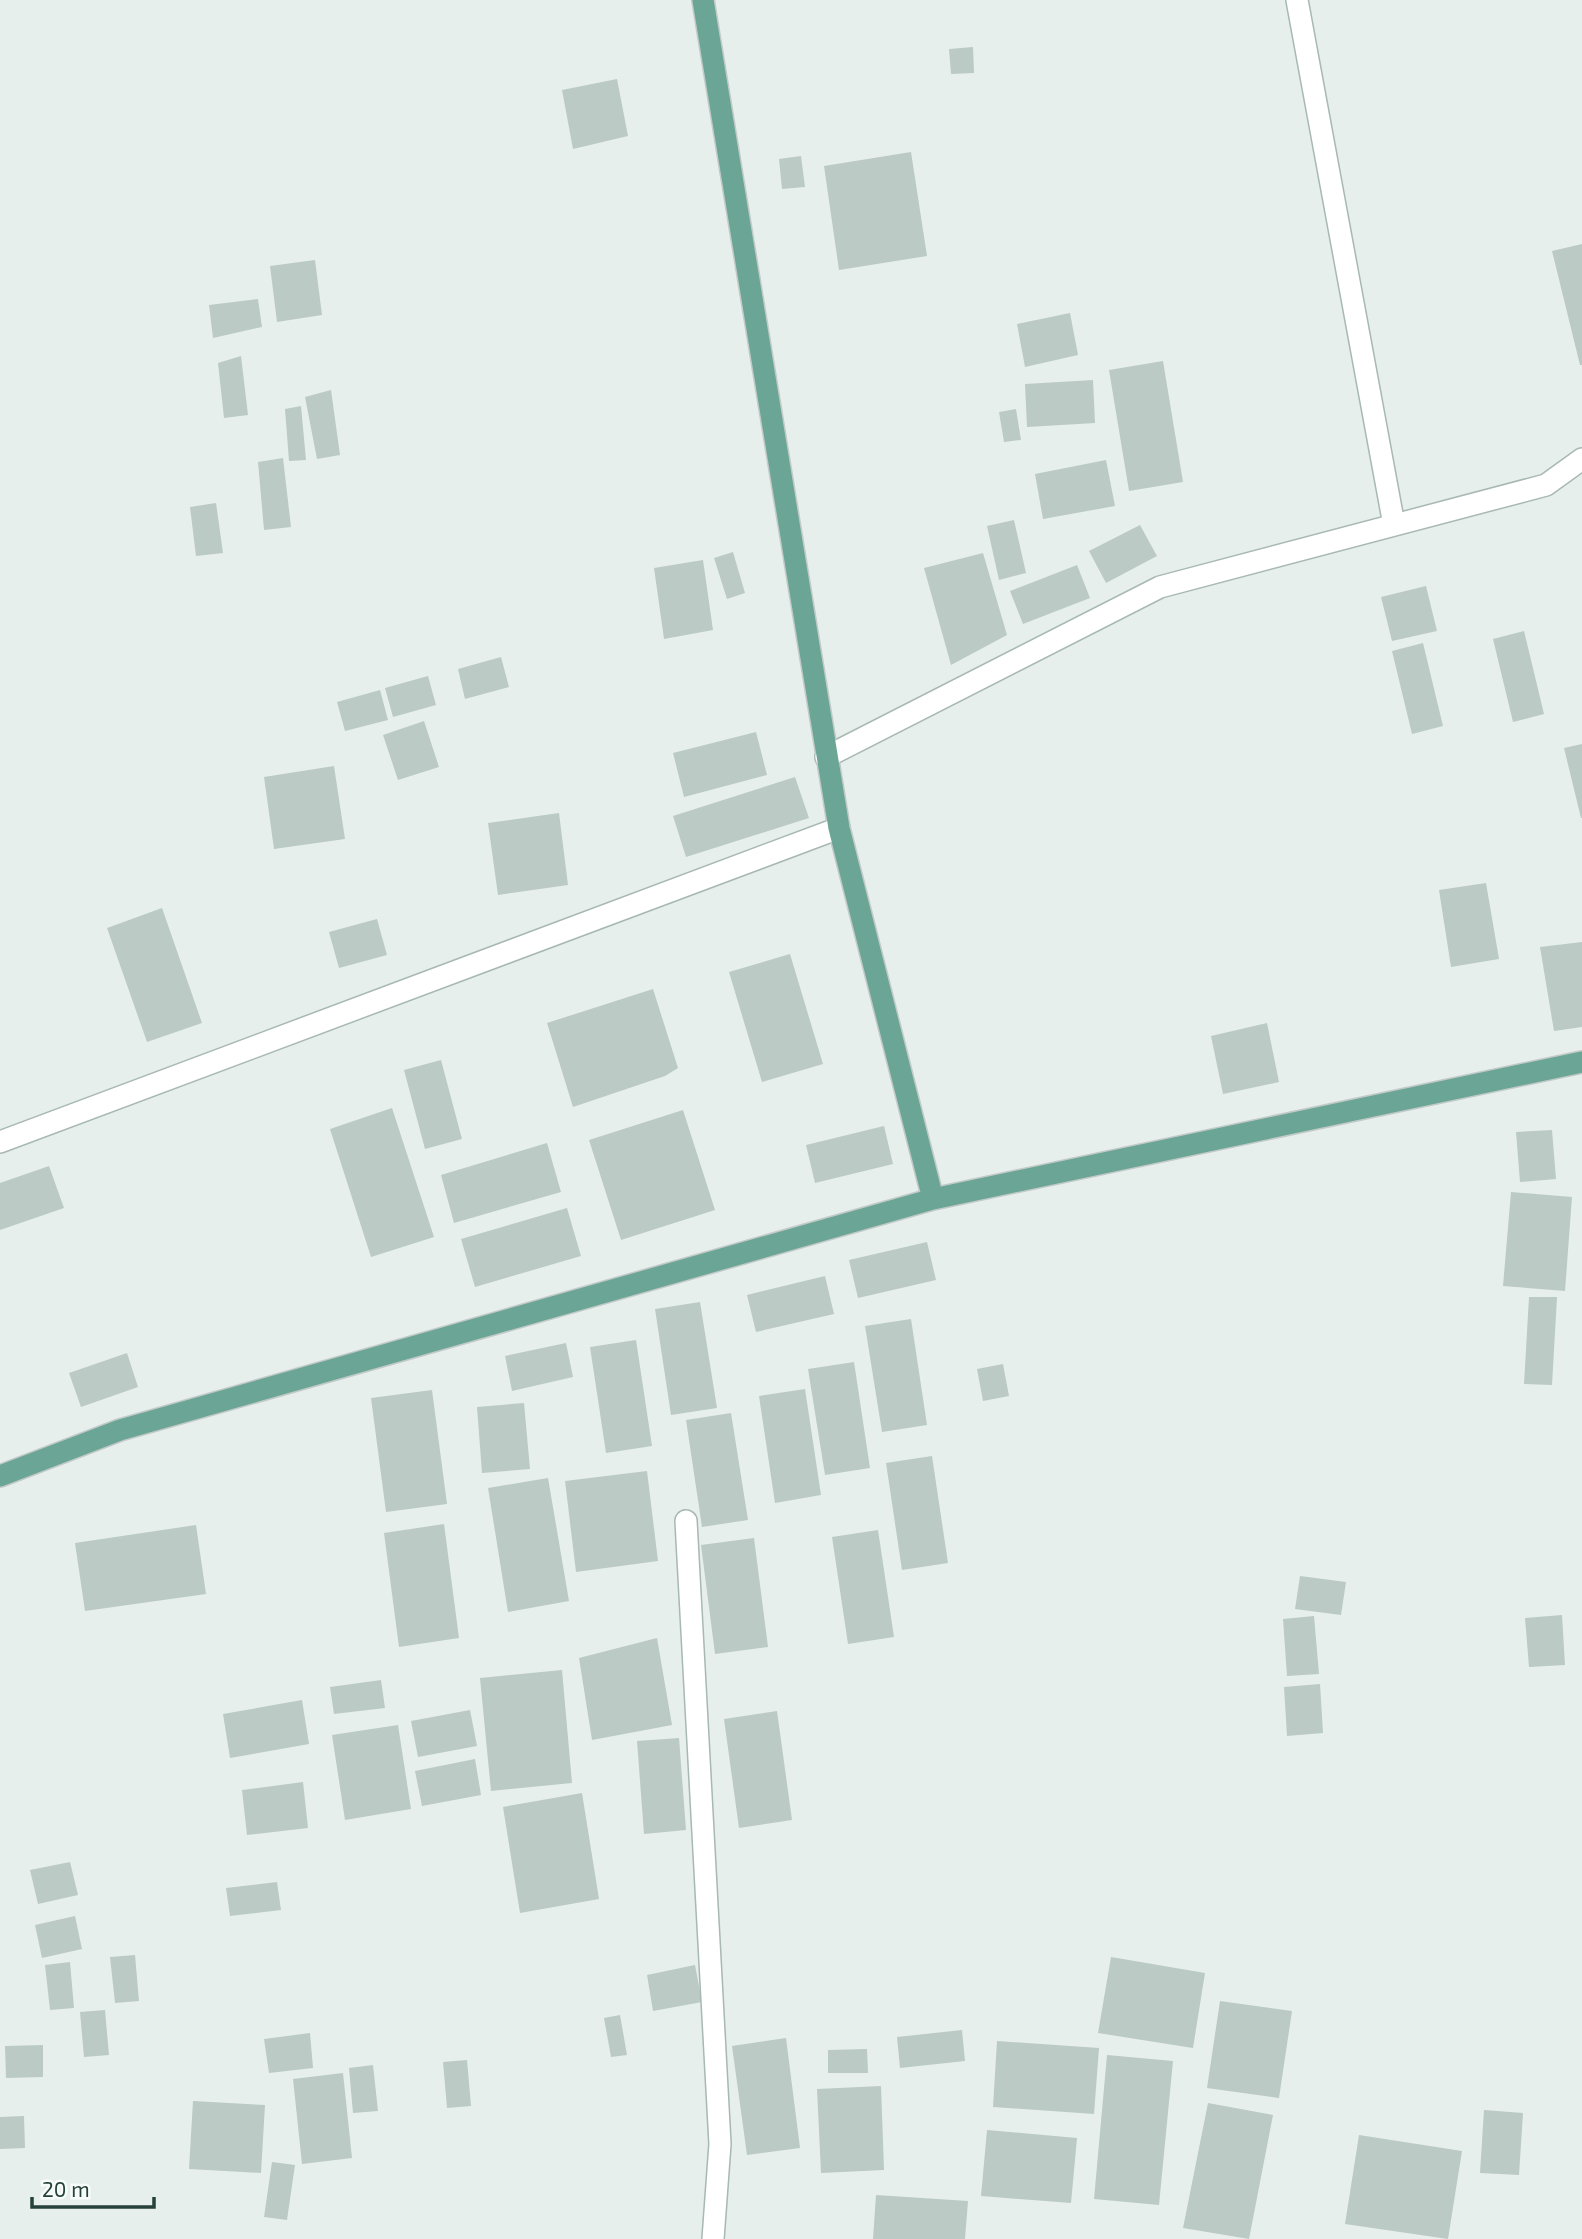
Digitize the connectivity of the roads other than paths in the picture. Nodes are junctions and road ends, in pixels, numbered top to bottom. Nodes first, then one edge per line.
1 (703, 0) edge
2 (1297, 0) edge
3 (1582, 459) edge
4 (1394, 525) junction
5 (826, 757) junction
6 (839, 828) junction
7 (1582, 1062) edge
8 (0, 1142) edge
9 (933, 1199) junction
10 (0, 1476) edge
11 (686, 1521) dead end
12 (713, 2239) edge

1 - 5 main road
2 - 4 street
3 - 4 street
4 - 5 street
5 - 6 main road
6 - 8 street
6 - 9 main road
7 - 9 main road
9 - 10 main road
11 - 12 street

